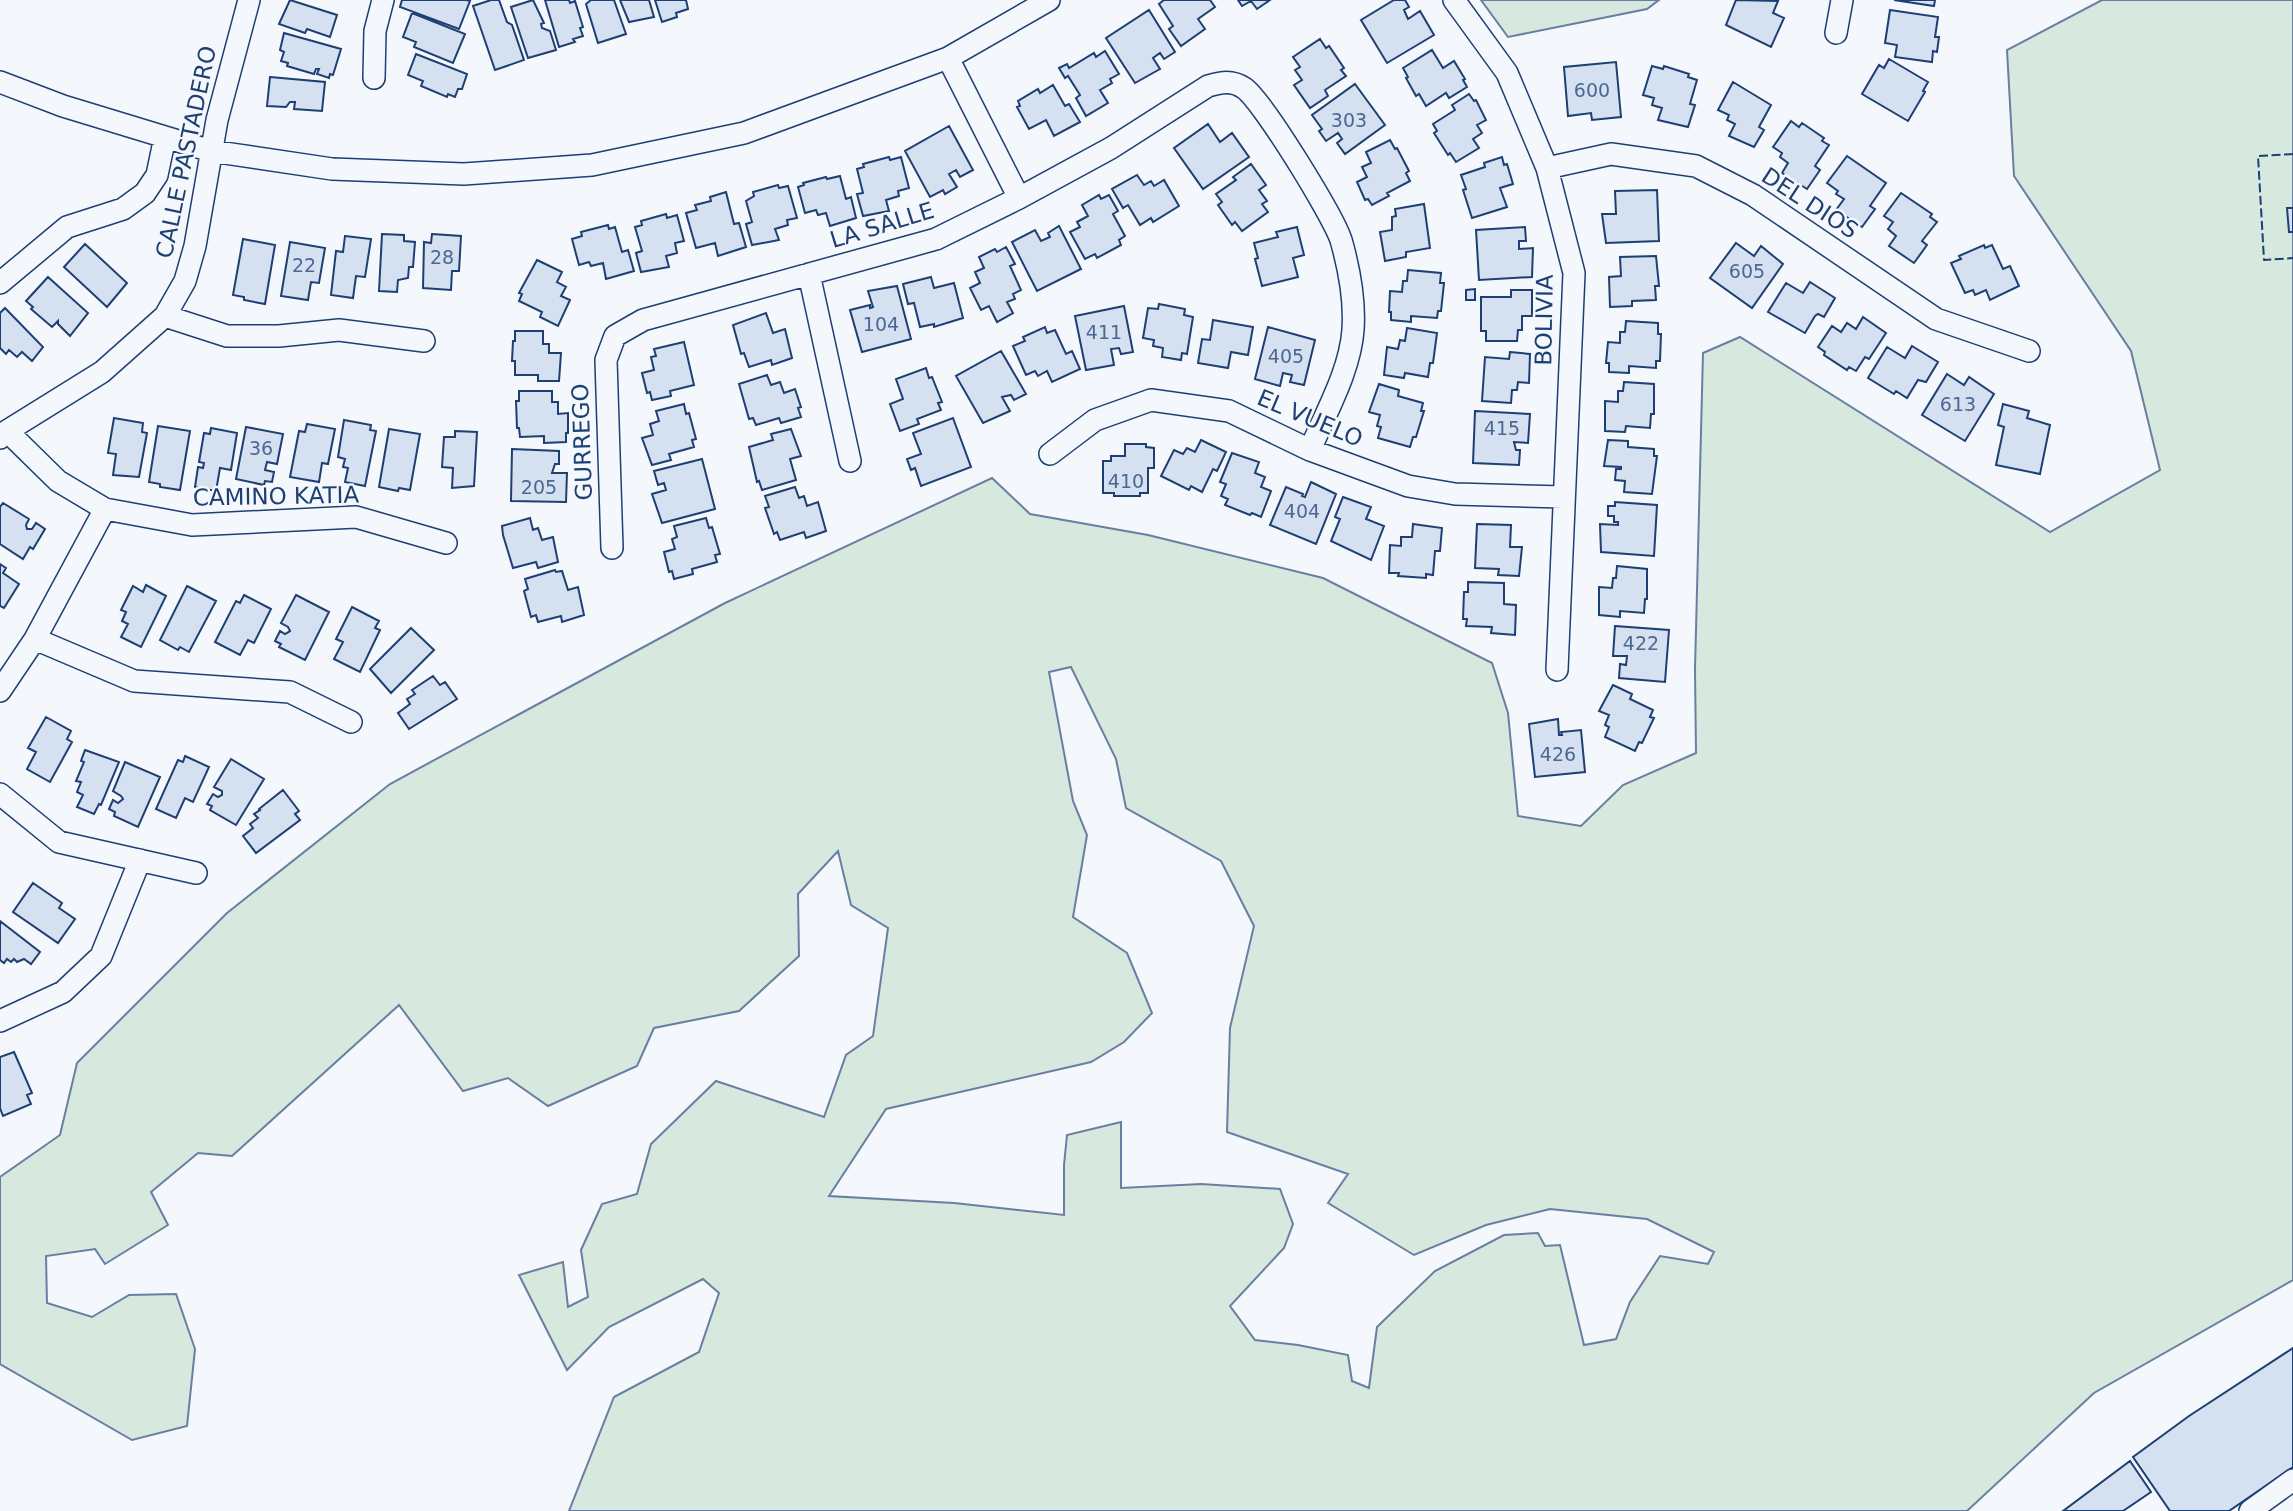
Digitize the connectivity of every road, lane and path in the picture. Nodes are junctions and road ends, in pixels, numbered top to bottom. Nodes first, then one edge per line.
1 (249, 0) edge
2 (383, 0) edge
3 (1049, 0) edge
4 (1454, 0) edge
5 (1842, 0) edge
6 (1836, 33) dead end
7 (948, 58) junction
8 (373, 78) dead end
9 (0, 82) edge
10 (165, 137) junction
11 (211, 150) junction
12 (1547, 168) junction
13 (1019, 198) junction
14 (809, 274) junction
15 (0, 283) edge
16 (165, 316) junction
17 (615, 336) joint
18 (424, 341) dead end
19 (2029, 351) dead end
20 (3, 435) edge
21 (1310, 450) junction
22 (1050, 454) dead end
23 (850, 461) dead end
24 (1564, 497) junction
25 (106, 509) junction
26 (446, 543) dead end
27 (612, 548) dead end
28 (35, 639) junction
29 (1557, 670) dead end
30 (0, 691) edge
31 (351, 722) dead end
32 (0, 794) edge
33 (140, 860) junction
34 (196, 873) dead end
35 (0, 1021) edge
36 (2293, 1480) edge
37 (2250, 1511) edge

1 - 11 street, CALLE PASTADERO
2 - 8 street
3 - 7 street
4 - 12 street, BOLIVIA
5 - 6 street
7 - 11 street
7 - 13 street
9 - 10 street
10 - 11 street
10 - 15 street
11 - 16 street, CALLE PASTADERO
12 - 19 street, DEL DIOS
12 - 24 street, BOLIVIA
13 - 14 street, LA SALLE
13 - 21 street, LA SALLE
14 - 17 street, LA SALLE
14 - 23 street
16 - 18 street
16 - 20 street, CALLE PASTADERO
17 - 27 street, GURREGO
20 - 25 street, CAMINO KATIA
21 - 22 street, EL VUELO
21 - 24 street, EL VUELO
24 - 29 street, BOLIVIA
25 - 26 street, CAMINO KATIA
25 - 28 street
28 - 30 street
28 - 31 street
32 - 33 street
33 - 34 street
33 - 35 street
36 - 37 street

